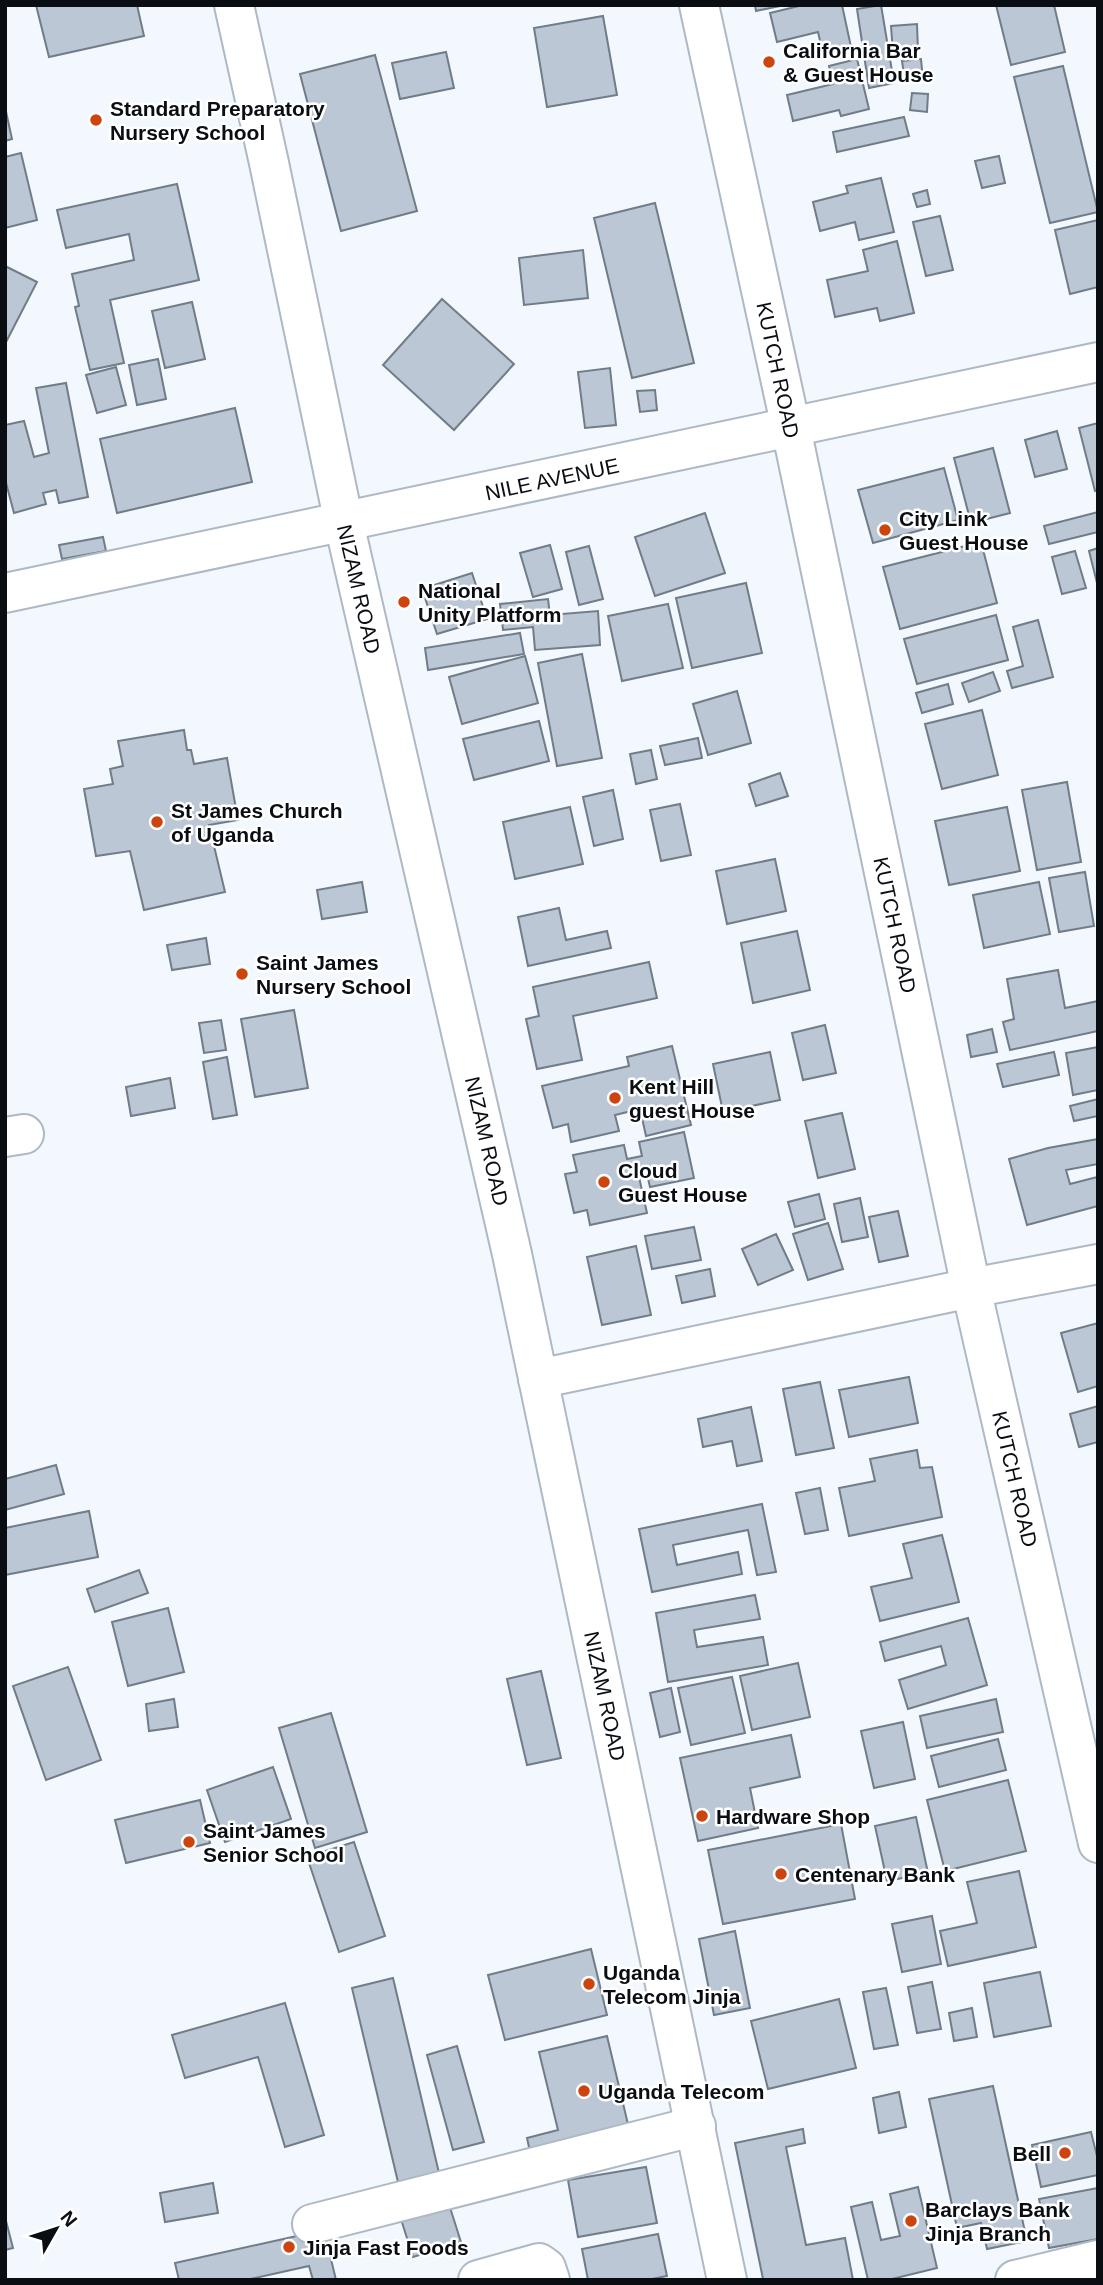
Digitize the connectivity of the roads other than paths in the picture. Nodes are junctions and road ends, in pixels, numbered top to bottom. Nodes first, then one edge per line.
1 (233, 5) edge
2 (699, 5) edge
3 (1098, 362) edge
4 (791, 428) junction
5 (344, 523) junction
6 (5, 593) edge
7 (1098, 1264) edge
8 (971, 1288) junction
9 (538, 1378) junction
10 (1098, 1843) edge
11 (696, 2126) junction
12 (312, 2224) dead end
13 (1098, 2260) edge
14 (478, 2280) edge
15 (550, 2280) edge
16 (727, 2280) edge
17 (1015, 2280) edge

1 - 5 street, NIZAM ROAD
2 - 4 street, KUTCH ROAD
3 - 4 street, NILE AVENUE
4 - 5 street, NILE AVENUE
4 - 8 street, KUTCH ROAD
5 - 6 street, NILE AVENUE
5 - 9 street, NIZAM ROAD
7 - 8 street
8 - 9 street
8 - 10 street, KUTCH ROAD
9 - 11 street, NIZAM ROAD
11 - 12 street
11 - 16 street, NIZAM ROAD
13 - 17 street
14 - 15 street

